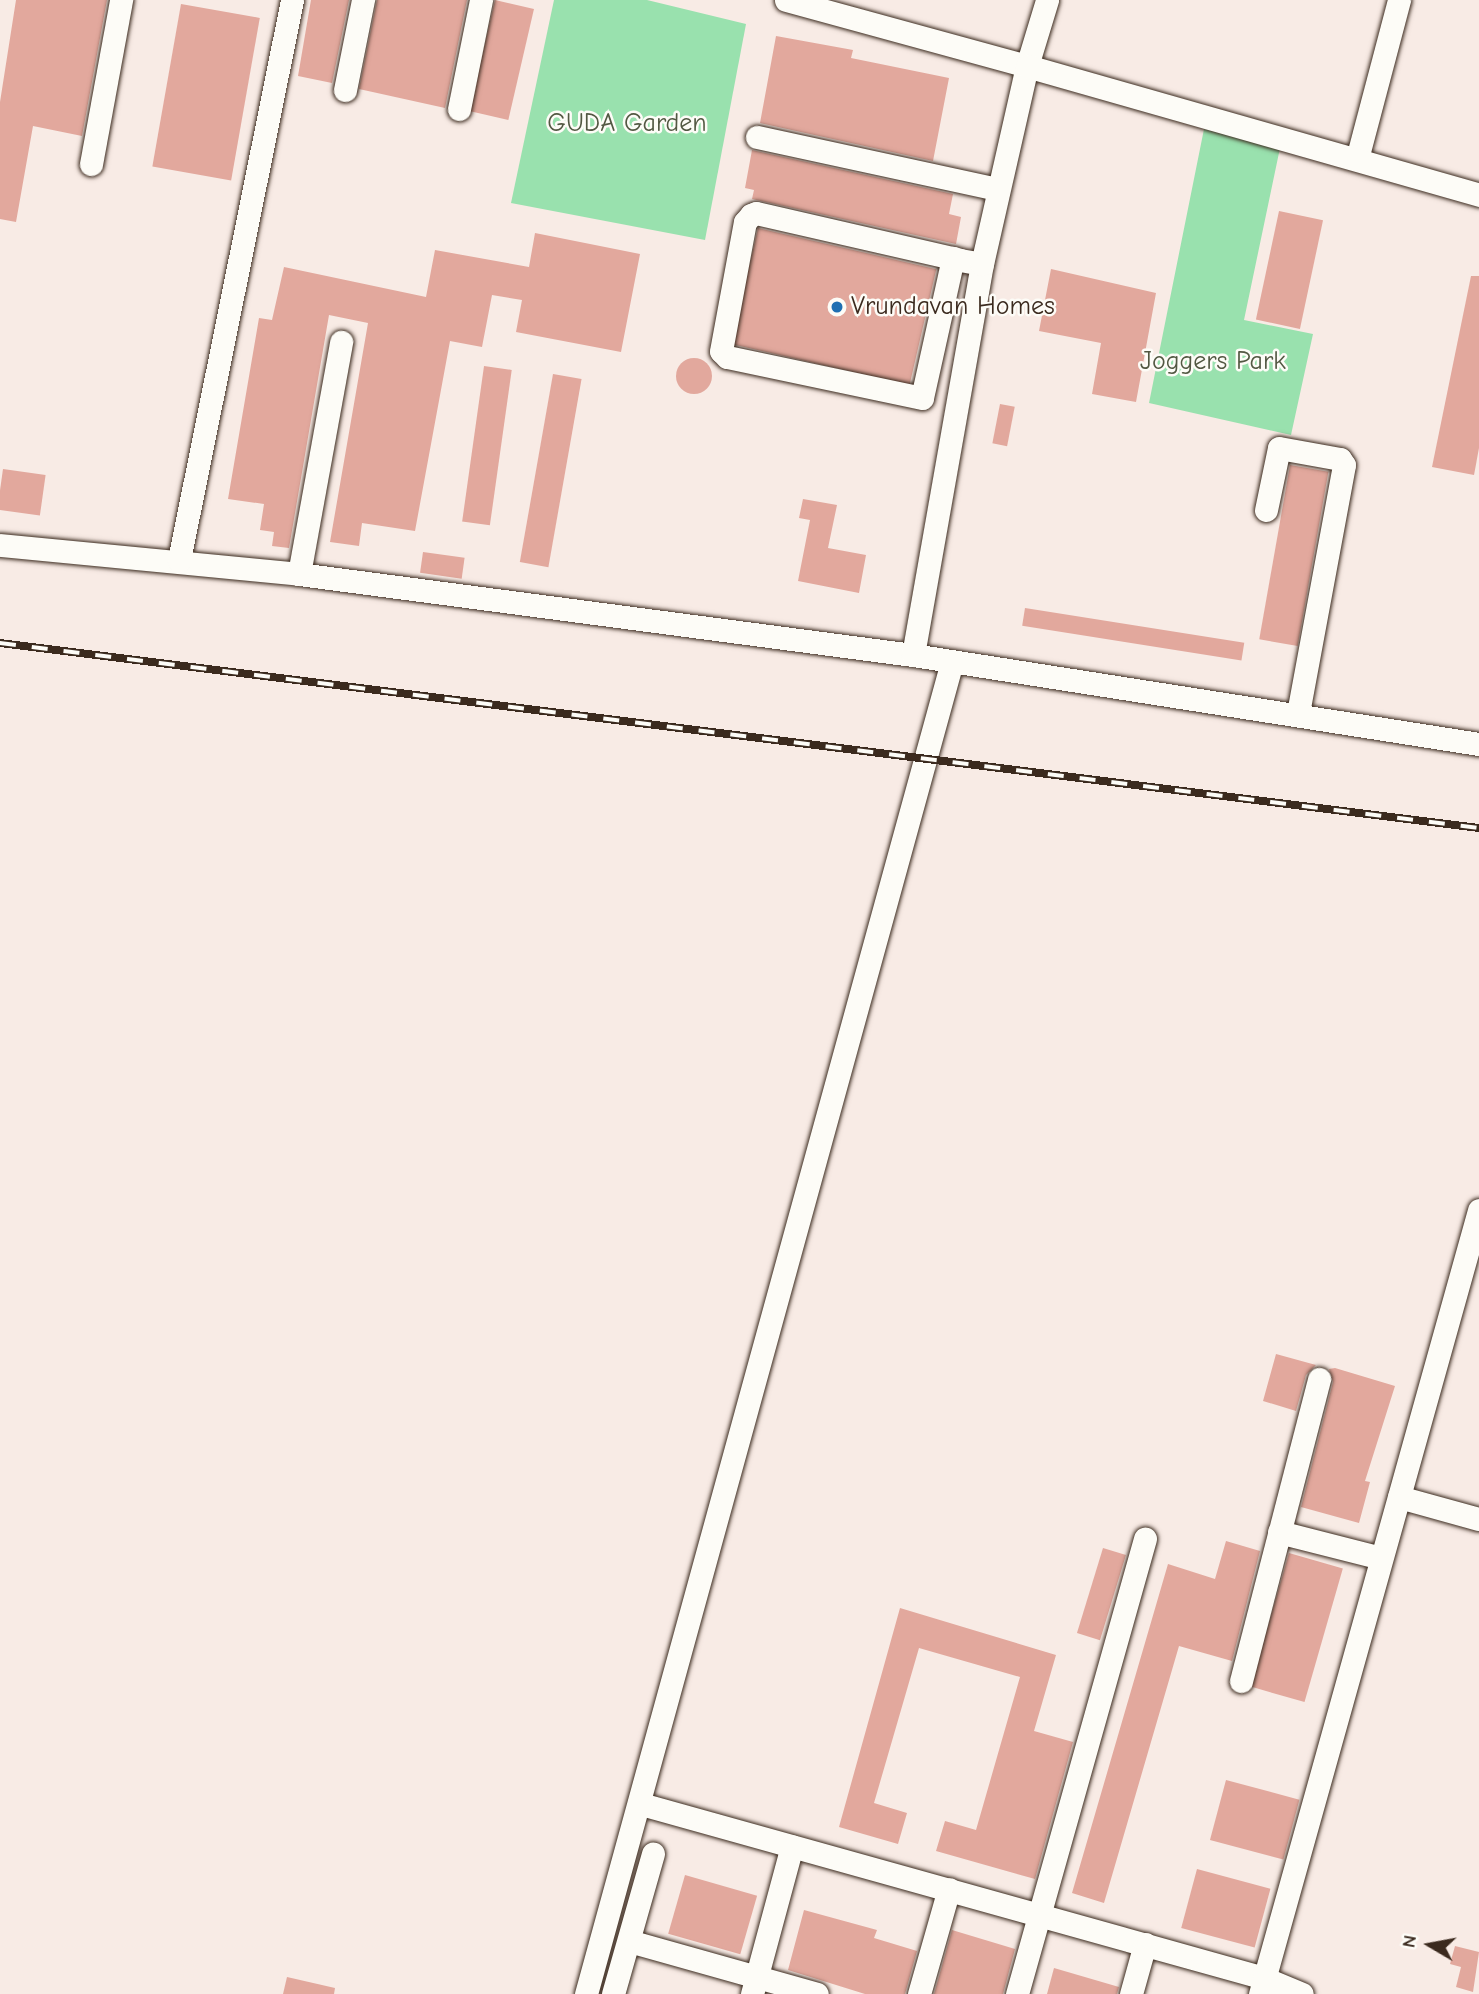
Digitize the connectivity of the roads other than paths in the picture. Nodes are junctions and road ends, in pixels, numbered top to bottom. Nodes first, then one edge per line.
1 (121, 0) edge
2 (292, 0) edge
3 (363, 0) edge
4 (481, 0) edge
5 (786, 0) edge
6 (1047, 0) edge
7 (1399, 0) edge
8 (1027, 66) junction
9 (345, 90) dead end
10 (459, 109) dead end
11 (757, 137) dead end
12 (1357, 159) junction
13 (91, 164) dead end
14 (997, 189) junction
15 (1479, 195) edge
16 (953, 258) junction
17 (982, 264) junction
18 (341, 342) dead end
19 (931, 371) junction
20 (962, 377) junction
21 (1266, 510) dead end
22 (0, 545) edge
23 (179, 560) junction
24 (299, 574) junction
25 (913, 655) junction
26 (952, 662) junction
27 (1298, 714) junction
28 (1479, 744) edge
29 (1479, 1210) edge
30 (1320, 1379) dead end
31 (1399, 1497) junction
32 (1479, 1519) edge
33 (1279, 1532) junction
34 (1145, 1539) dead end
35 (1381, 1558) junction
36 (1241, 1681) dead end
37 (641, 1804) junction
38 (792, 1846) junction
39 (653, 1854) dead end
40 (949, 1889) junction
41 (1039, 1914) junction
42 (629, 1941) junction
43 (1145, 1944) junction
44 (755, 1985) edge
45 (1262, 1986) edge
46 (586, 1994) edge
47 (613, 1994) edge
48 (817, 1994) edge
49 (919, 1994) edge
50 (1017, 1994) edge
51 (1131, 1994) edge
52 (1302, 1994) edge

1 - 13 street
2 - 23 street
3 - 9 street
4 - 10 street
5 - 8 street
6 - 8 street
7 - 12 street
8 - 12 street
8 - 14 street
11 - 14 street
12 - 15 street
14 - 17 street
16 - 17 street
16 - 19 street
16 - 19 street
17 - 20 street
18 - 24 street
19 - 20 street
20 - 25 street
21 - 27 street
22 - 23 street
23 - 24 street
24 - 25 street
25 - 26 street
26 - 27 street
26 - 37 street
27 - 28 street
29 - 31 street
30 - 33 street
31 - 32 street
31 - 35 street
33 - 35 street
33 - 36 street
34 - 41 street
35 - 45 street
37 - 38 street
37 - 46 street
38 - 40 street
38 - 44 street
39 - 42 street
40 - 41 street
40 - 49 street
41 - 43 street
41 - 50 street
42 - 44 street
42 - 47 street
43 - 45 street
43 - 51 street
44 - 48 street
45 - 52 street

